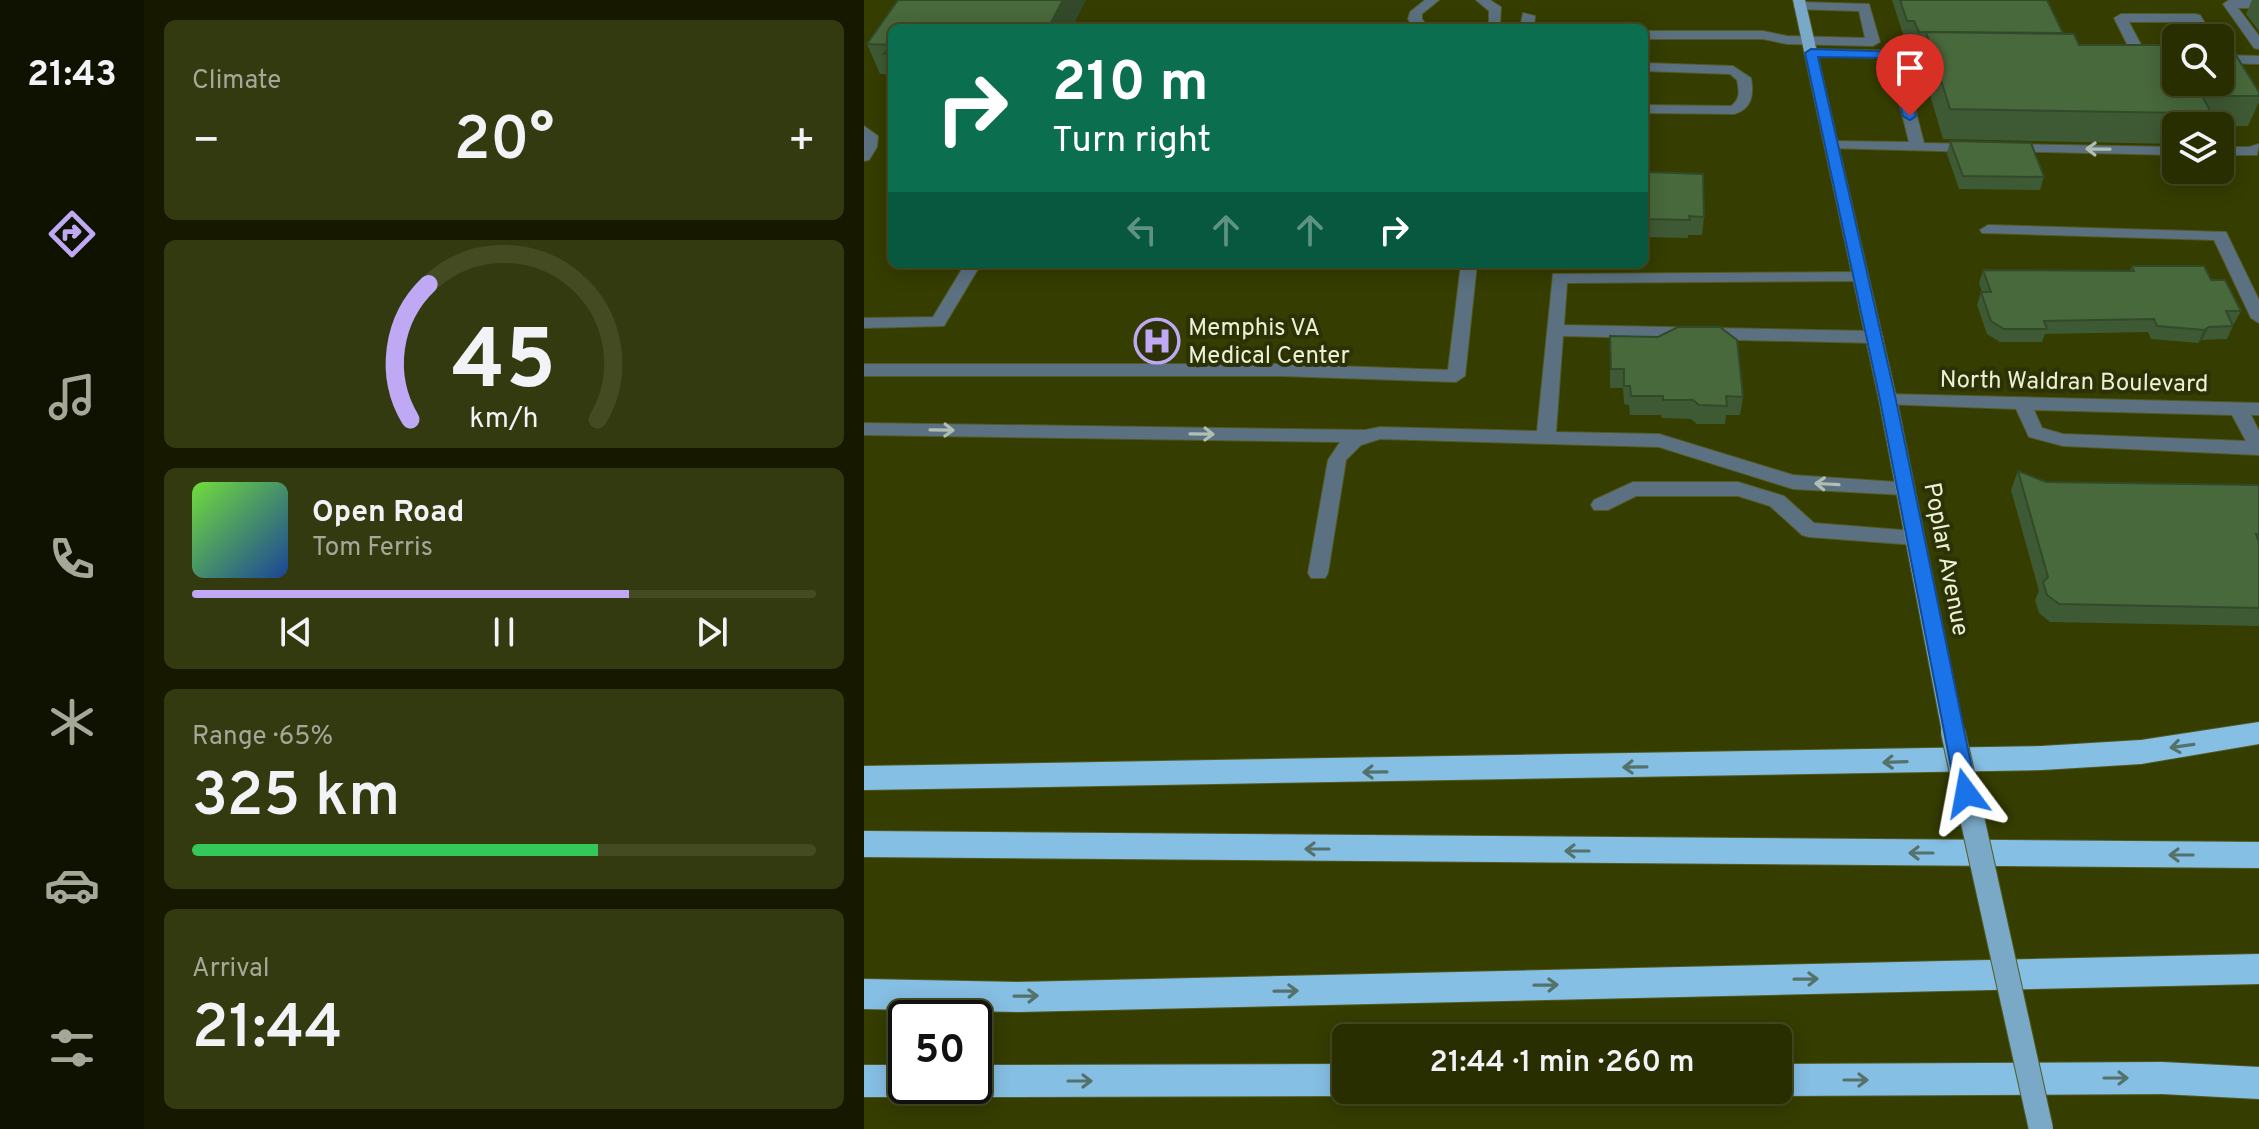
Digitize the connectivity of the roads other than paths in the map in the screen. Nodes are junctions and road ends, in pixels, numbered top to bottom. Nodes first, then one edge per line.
1 (1433, 0) edge
2 (1482, 0) edge
3 (2259, 2) edge
4 (1800, 3) edge
5 (1418, 24) edge
6 (1494, 24) edge
7 (2199, 24) edge
8 (1648, 35) edge
9 (1787, 40) junction
10 (1648, 44) edge
11 (2259, 45) edge
12 (1809, 47) junction
13 (1894, 54) junction
14 (1968, 55) edge
15 (2125, 58) edge
16 (2234, 59) edge
17 (2259, 60) edge
18 (1648, 67) edge
19 (1648, 109) edge
20 (864, 130) edge
21 (1831, 145) junction
22 (1918, 147) junction
23 (2259, 148) edge
24 (2162, 151) edge
25 (2234, 151) edge
26 (867, 152) edge
27 (1988, 230) dead end
28 (971, 268) edge
29 (1469, 268) edge
30 (1860, 277) junction
31 (2259, 318) edge
32 (864, 323) edge
33 (1554, 330) junction
34 (1874, 337) junction
35 (864, 370) edge
36 (1888, 400) junction
37 (2022, 403) junction
38 (2238, 408) junction
39 (2259, 409) edge
40 (864, 429) edge
41 (1366, 436) junction
42 (1546, 438) junction
43 (2259, 448) edge
44 (1905, 488) junction
45 (1601, 505) dead end
46 (1915, 538) junction
47 (1318, 573) dead end
48 (2259, 733) edge
49 (864, 778) edge
50 (864, 844) edge
51 (2259, 855) edge
52 (2259, 969) edge
53 (864, 994) edge
54 (1332, 1080) edge
55 (1792, 1080) edge
56 (864, 1081) edge
57 (888, 1081) edge
58 (992, 1081) edge
59 (2259, 1083) edge
60 (2041, 1129) edge

1 - 5 street
2 - 6 street
3 - 11 street
4 - 12 main road, Poplar Avenue
4 - 12 street
7 - 15 street
8 - 9 street
9 - 10 street
9 - 12 street
12 - 13 street
12 - 21 main road, Poplar Avenue
13 - 14 street
13 - 22 street
16 - 17 street
18 - 19 street
20 - 26 street
21 - 22 street
21 - 30 main road, Poplar Avenue
24 -> 22 street
23 - 25 street
27 - 31 street
28 - 32 street
29 - 35 street
30 - 33 street
30 - 34 main road, Poplar Avenue
33 - 34 street
33 - 42 street
34 - 36 main road, Poplar Avenue
36 - 37 street, North Waldran Boulevard
36 - 44 main road, Poplar Avenue
37 - 38 street, North Waldran Boulevard
37 - 43 street
38 - 39 street, North Waldran Boulevard
38 - 43 street
40 -> 41 street
41 - 42 street
41 - 47 street
44 -> 42 street
44 - 46 main road, Poplar Avenue
45 - 46 street
46 - 60 main road, Poplar Avenue, bridge
48 -> 49 highway
51 -> 50 highway
53 -> 52 highway
58 -> 54 highway
55 -> 59 highway
56 - 57 highway

